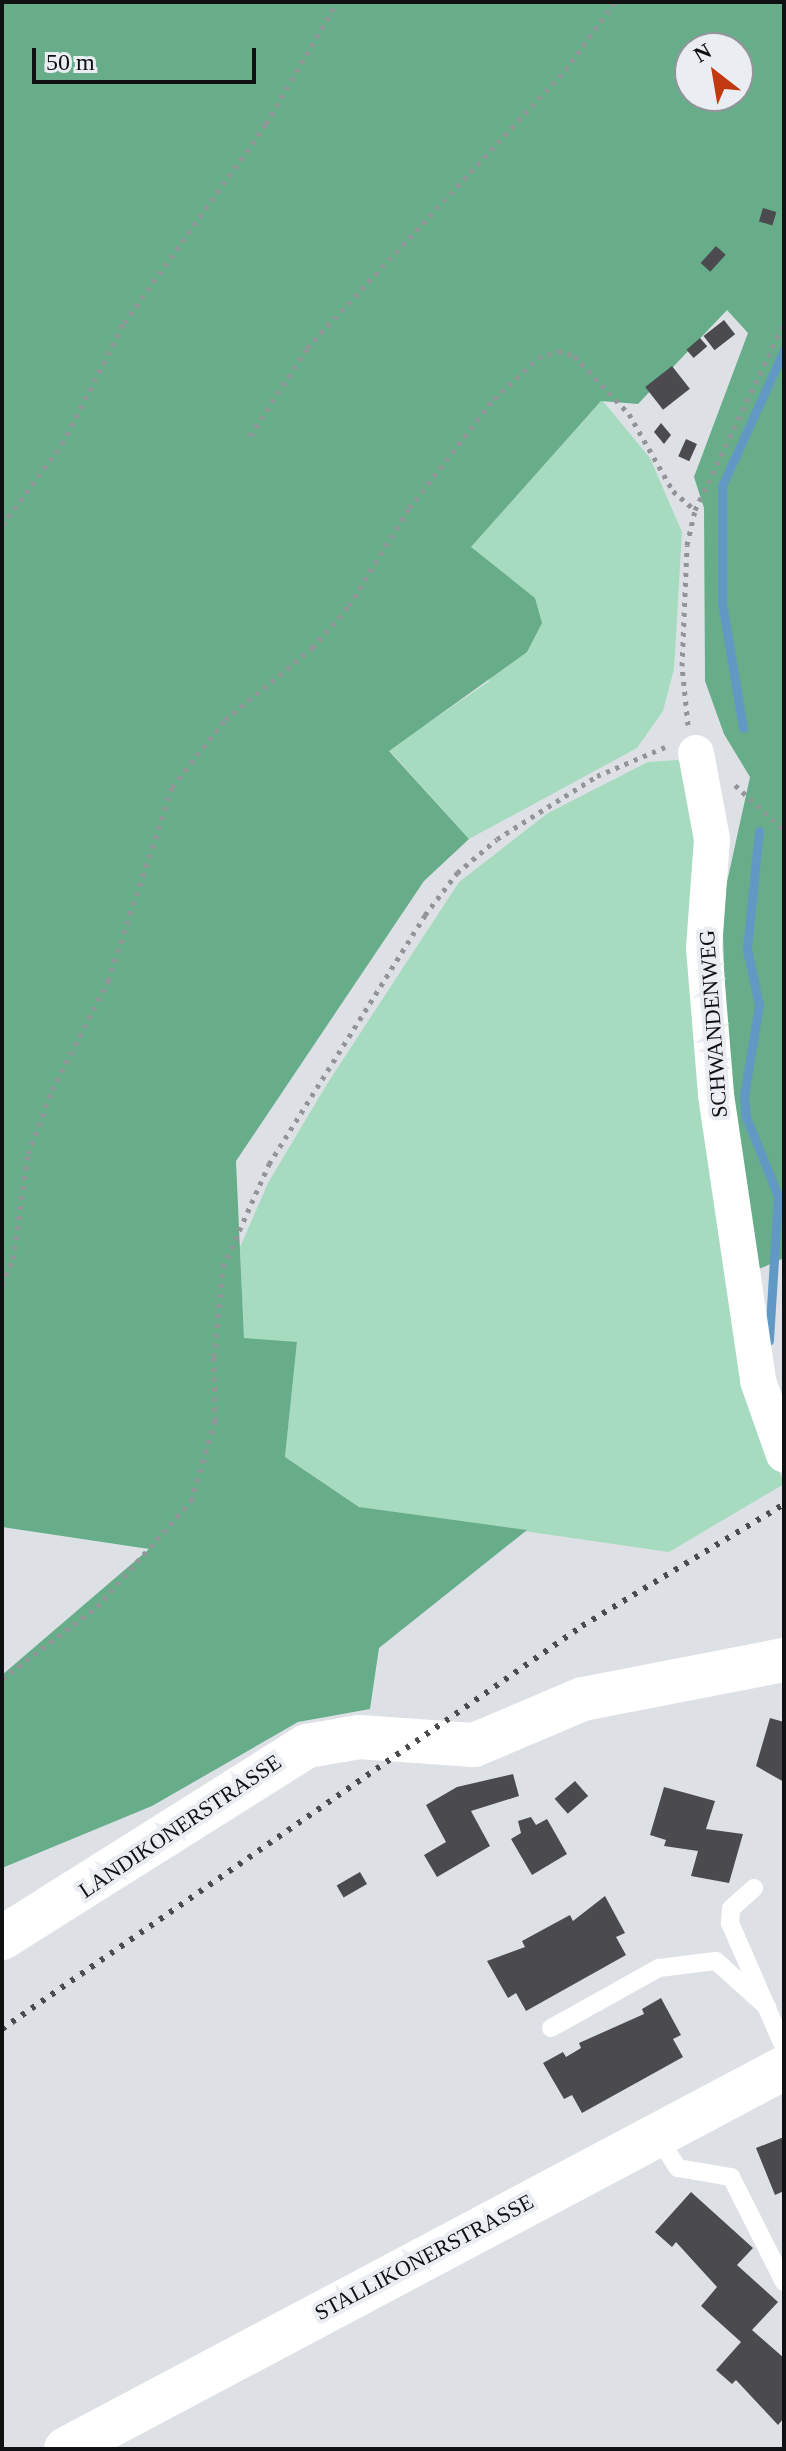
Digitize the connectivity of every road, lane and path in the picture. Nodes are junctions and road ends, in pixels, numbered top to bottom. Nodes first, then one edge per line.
1 (337, 2) edge
2 (615, 2) edge
3 (784, 323) edge
4 (250, 436) dead end
5 (695, 510) junction
6 (2, 525) edge
7 (696, 753) joint
8 (634, 759) dead end
9 (767, 811) dead end
10 (784, 830) edge
11 (2, 1285) edge
12 (784, 1455) edge
13 (784, 1660) edge
14 (2, 1679) edge
15 (754, 1888) dead end
16 (2, 1938) edge
17 (767, 2007) junction
18 (551, 2028) dead end
19 (784, 2047) edge
20 (784, 2068) edge
21 (655, 2133) junction
22 (784, 2282) edge
23 (66, 2449) edge

1 - 6 path
2 - 4 path
3 - 5 path
5 - 7 path
5 - 11 path
7 - 12 street, SCHWANDENWEG
8 - 14 path
9 - 10 path
13 - 16 street, LANDIKONERSTRASSE
15 - 17 lane
17 - 18 lane
17 - 19 lane
20 - 21 street, STALLIKONERSTRASSE
21 - 22 lane
21 - 23 street, STALLIKONERSTRASSE

